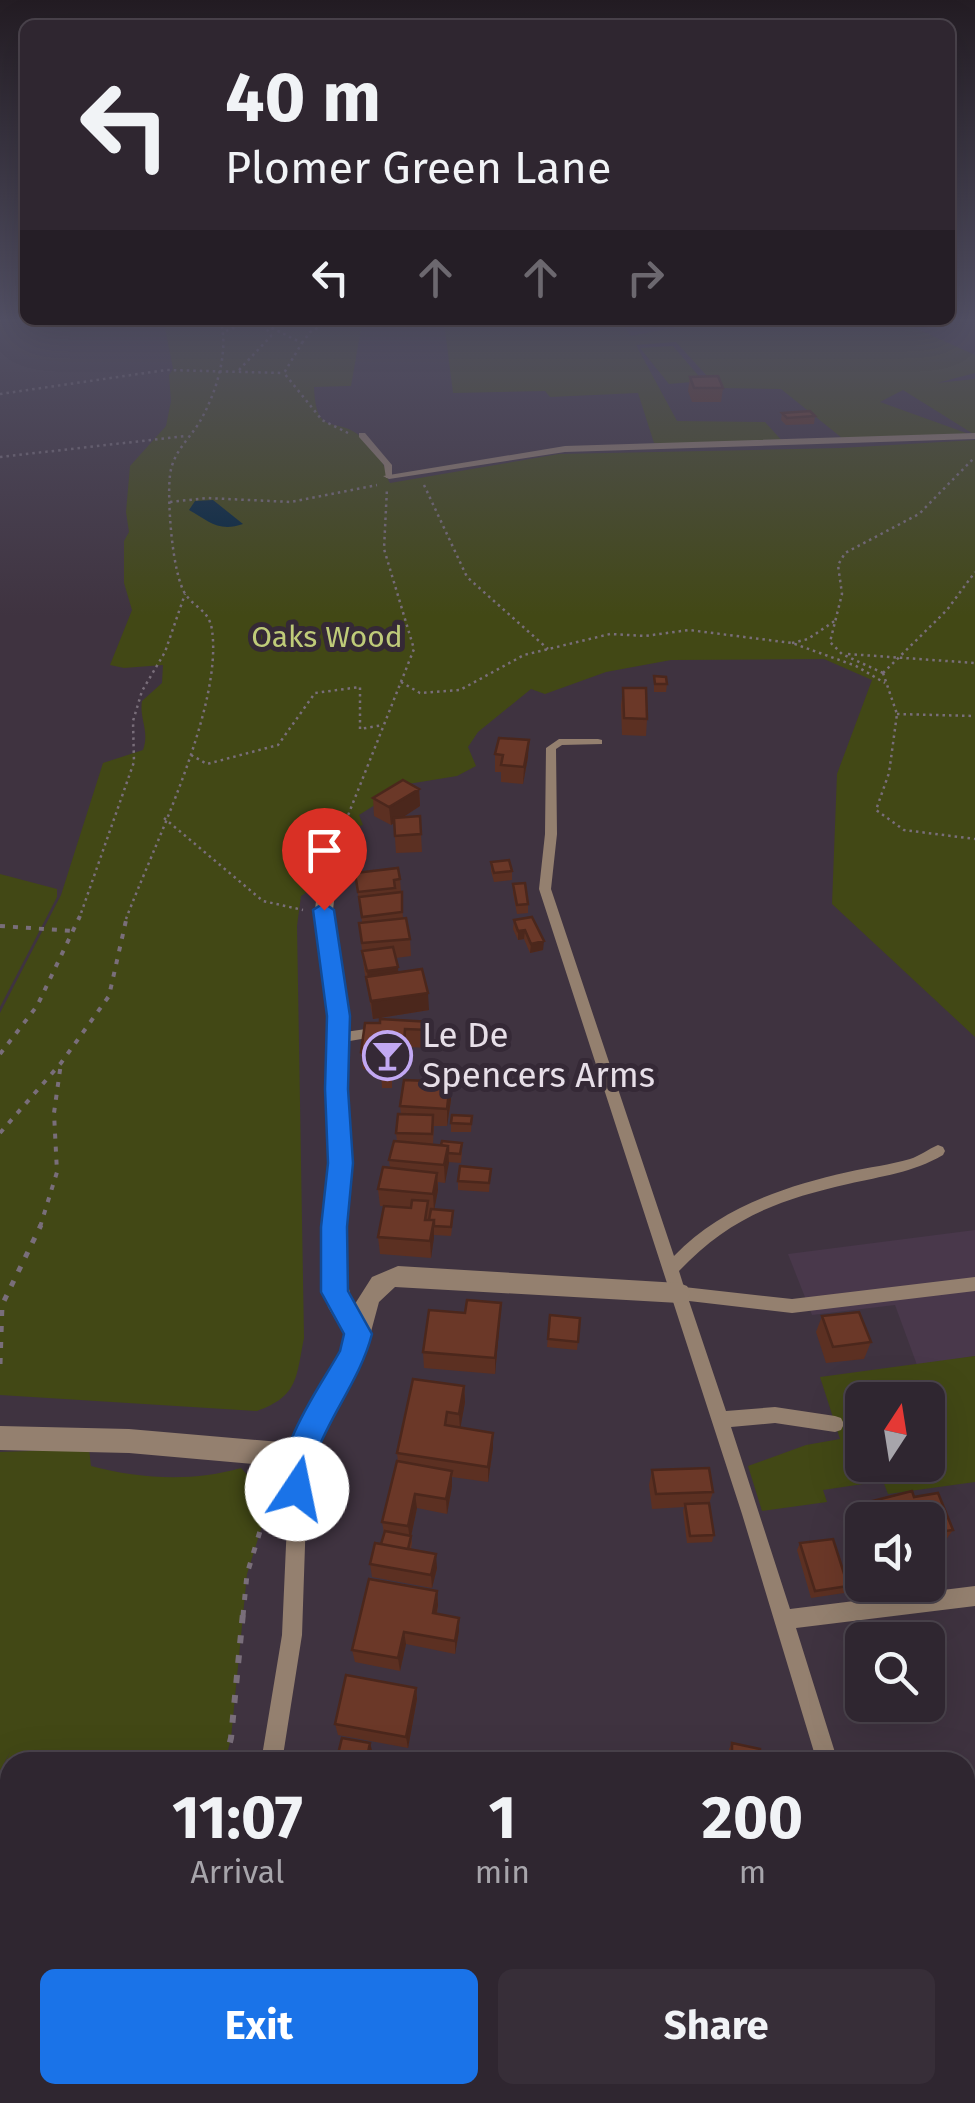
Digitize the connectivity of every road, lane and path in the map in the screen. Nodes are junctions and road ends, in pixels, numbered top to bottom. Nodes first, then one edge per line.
1 (200, 420) edge
2 (318, 420) edge
3 (362, 435) joint
4 (186, 436) junction
5 (975, 436) edge
6 (0, 457) edge
7 (975, 458) edge
8 (403, 474) junction
9 (388, 479) junction
10 (169, 502) junction
11 (975, 572) edge
12 (185, 594) junction
13 (837, 620) junction
14 (792, 643) junction
15 (548, 649) junction
16 (818, 652) junction
17 (842, 654) junction
18 (897, 659) junction
19 (975, 663) edge
20 (883, 673) junction
21 (401, 682) junction
22 (885, 683) junction
23 (897, 714) junction
24 (975, 716) edge
25 (384, 726) junction
26 (598, 742) dead end
27 (191, 755) junction
28 (164, 818) junction
29 (975, 839) edge
30 (325, 901) junction
31 (0, 926) edge
32 (74, 931) junction
33 (389, 1030) edge
34 (338, 1038) junction
35 (0, 1054) edge
36 (61, 1063) junction
37 (0, 1133) edge
38 (938, 1151) dead end
39 (671, 1268) junction
40 (975, 1284) edge
41 (679, 1293) junction
42 (358, 1334) junction
43 (0, 1364) edge
44 (720, 1420) junction
45 (835, 1424) dead end
46 (0, 1438) edge
47 (299, 1456) junction
48 (297, 1489) junction
49 (975, 1596) edge
50 (784, 1620) junction
51 (226, 1752) edge
52 (273, 1752) edge
53 (825, 1752) edge

1 - 4 path
2 - 3 path
3 - 9 lane
4 - 6 path
4 - 10 path
5 - 8 street
7 - 13 path
8 - 9 street
8 - 15 path
9 - 10 path
9 - 21 path
10 - 12 path
11 - 18 path
12 - 27 path
12 - 32 path
13 - 14 path
13 - 17 path
14 - 15 path
14 - 16 path
15 - 21 path
16 - 17 path
16 - 22 path
17 - 18 path
17 - 20 path
18 - 19 path
18 - 20 path
20 - 22 path
21 - 25 path
22 - 23 path
23 - 24 path
23 - 29 path
25 - 27 path
25 - 30 path
26 - 39 lane
27 - 28 path
28 - 30 path
28 - 36 path
30 - 34 street
31 - 32 path
32 - 35 path
33 - 34 lane
34 - 42 street
36 - 37 path
36 - 43 path
38 - 39 lane
39 - 41 lane
40 - 41 lane
41 - 42 street
41 - 44 lane
42 - 47 street
44 - 45 lane
44 - 50 lane
46 - 47 street
47 - 48 lane
48 - 51 path
48 - 52 lane
49 - 50 lane
50 - 53 lane

